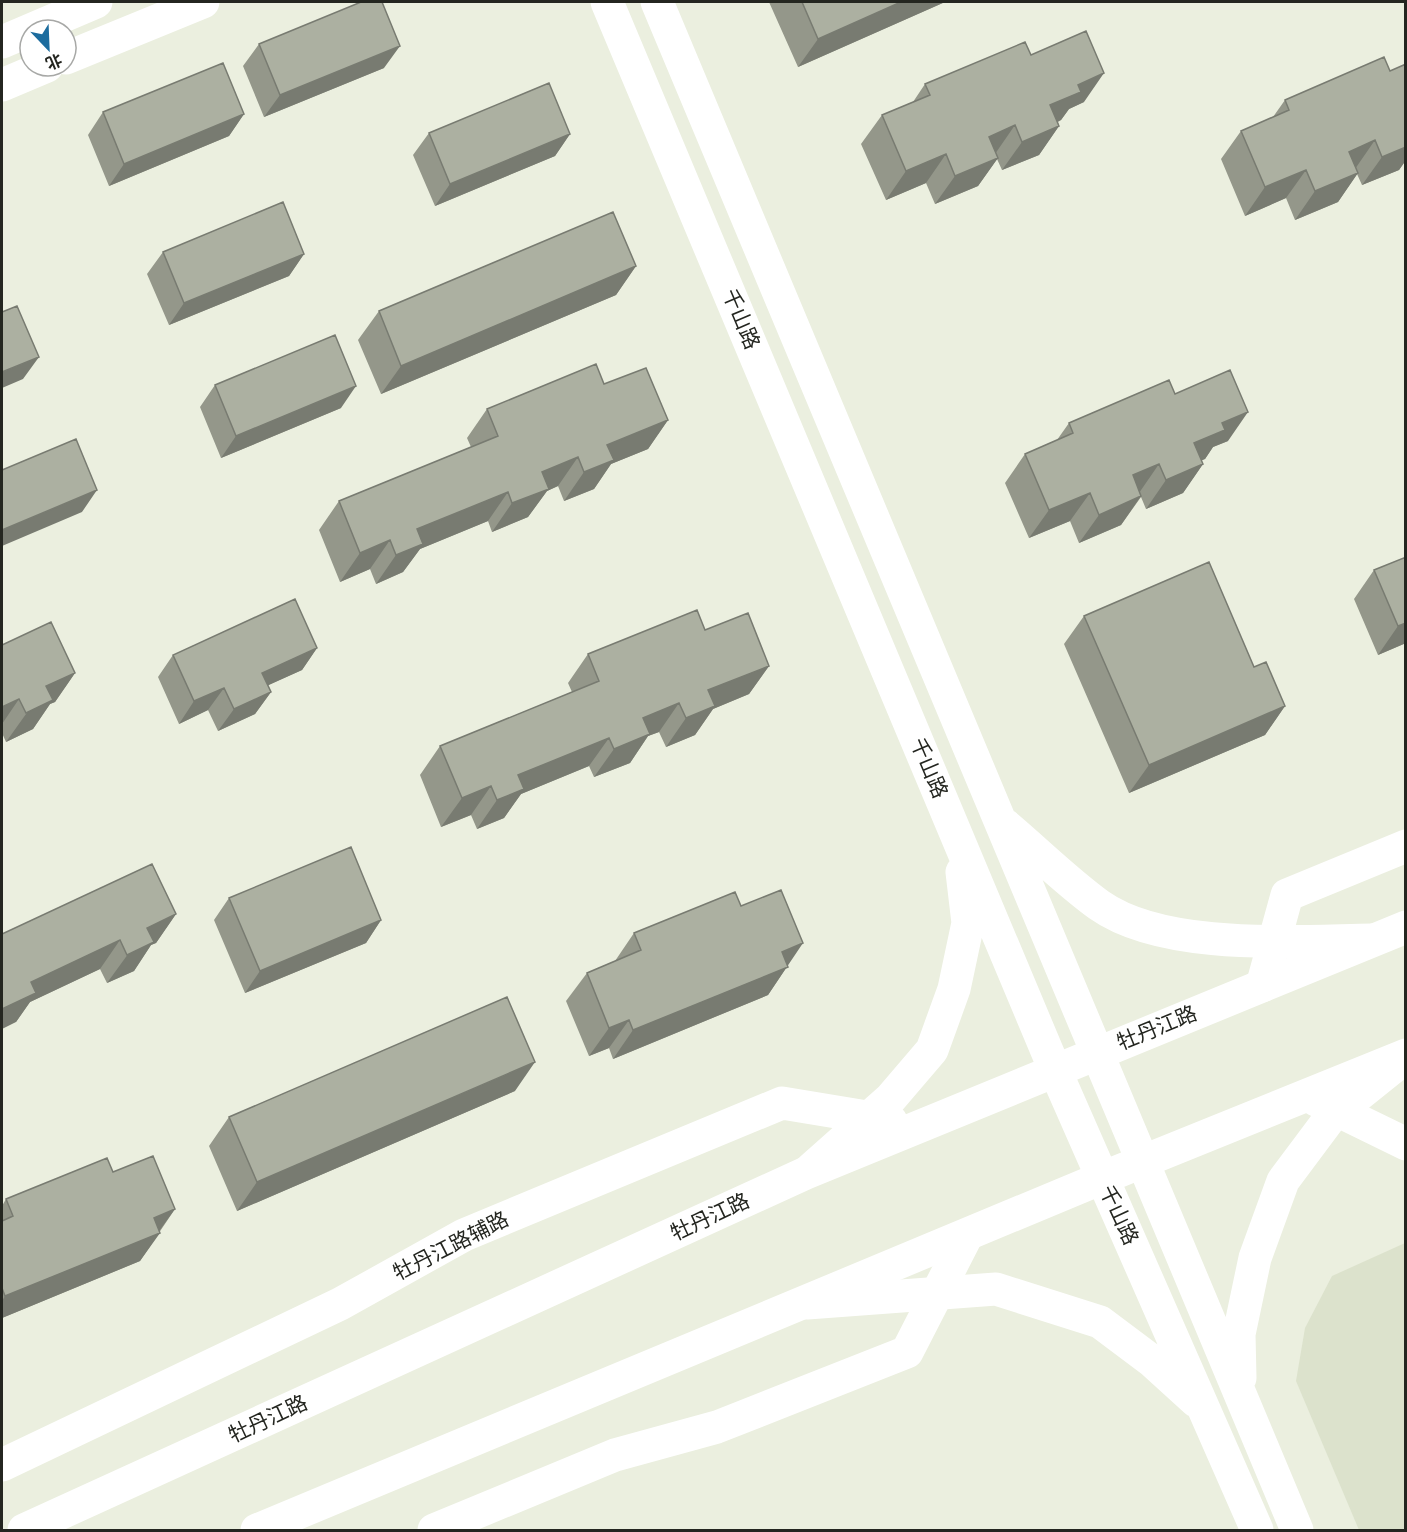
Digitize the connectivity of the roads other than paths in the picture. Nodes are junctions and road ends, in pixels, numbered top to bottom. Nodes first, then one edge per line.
1 (96, 2) edge
2 (203, 2) edge
3 (607, 2) edge
4 (657, 2) edge
5 (2, 42) edge
6 (78, 53) edge
7 (19, 78) edge
8 (2, 85) edge
9 (999, 819) junction
10 (957, 835) junction
11 (1406, 846) edge
12 (1406, 927) edge
13 (1372, 940) junction
14 (1275, 941) junction
15 (1262, 986) junction
16 (1097, 1053) junction
17 (1406, 1056) edge
18 (1055, 1070) junction
19 (1306, 1095) junction
20 (1338, 1112) junction
21 (869, 1118) junction
22 (919, 1126) junction
23 (1406, 1144) edge
24 (1142, 1161) junction
25 (806, 1173) junction
26 (1102, 1178) junction
27 (968, 1235) junction
28 (936, 1295) junction
29 (803, 1303) junction
30 (1240, 1395) junction
31 (1205, 1410) junction
32 (2, 1465) edge
33 (24, 1530) edge
34 (257, 1530) edge
35 (434, 1530) edge
36 (1257, 1530) edge
37 (1297, 1530) edge

1 - 5 street
2 - 6 street
3 - 10 street, 千山路
4 - 9 street, 千山路
7 - 8 street
9 - 14 street
9 - 16 street, 千山路
10 - 18 street, 千山路
10 - 21 street
11 - 14 street
12 - 13 street, 牡丹江路
13 - 14 street
13 - 15 street, 牡丹江路
14 - 15 street
15 - 16 street, 牡丹江路
16 - 18 street, 牡丹江路
16 - 24 street, 千山路
17 - 19 street
17 - 20 street
18 - 22 street, 牡丹江路
18 - 26 street, 千山路
19 - 20 street
19 - 24 street
20 - 23 street
20 - 30 street
21 - 22 street, 牡丹江路辅路
21 - 25 street
21 - 32 street, 牡丹江路辅路
22 - 25 street, 牡丹江路
24 - 26 street
24 - 30 street, 千山路
25 - 33 street, 牡丹江路
26 - 27 street
26 - 31 street, 千山路
27 - 28 street
27 - 29 street
28 - 29 street
28 - 31 street
28 - 35 street
29 - 34 street
30 - 37 street, 千山路
31 - 36 street, 千山路

